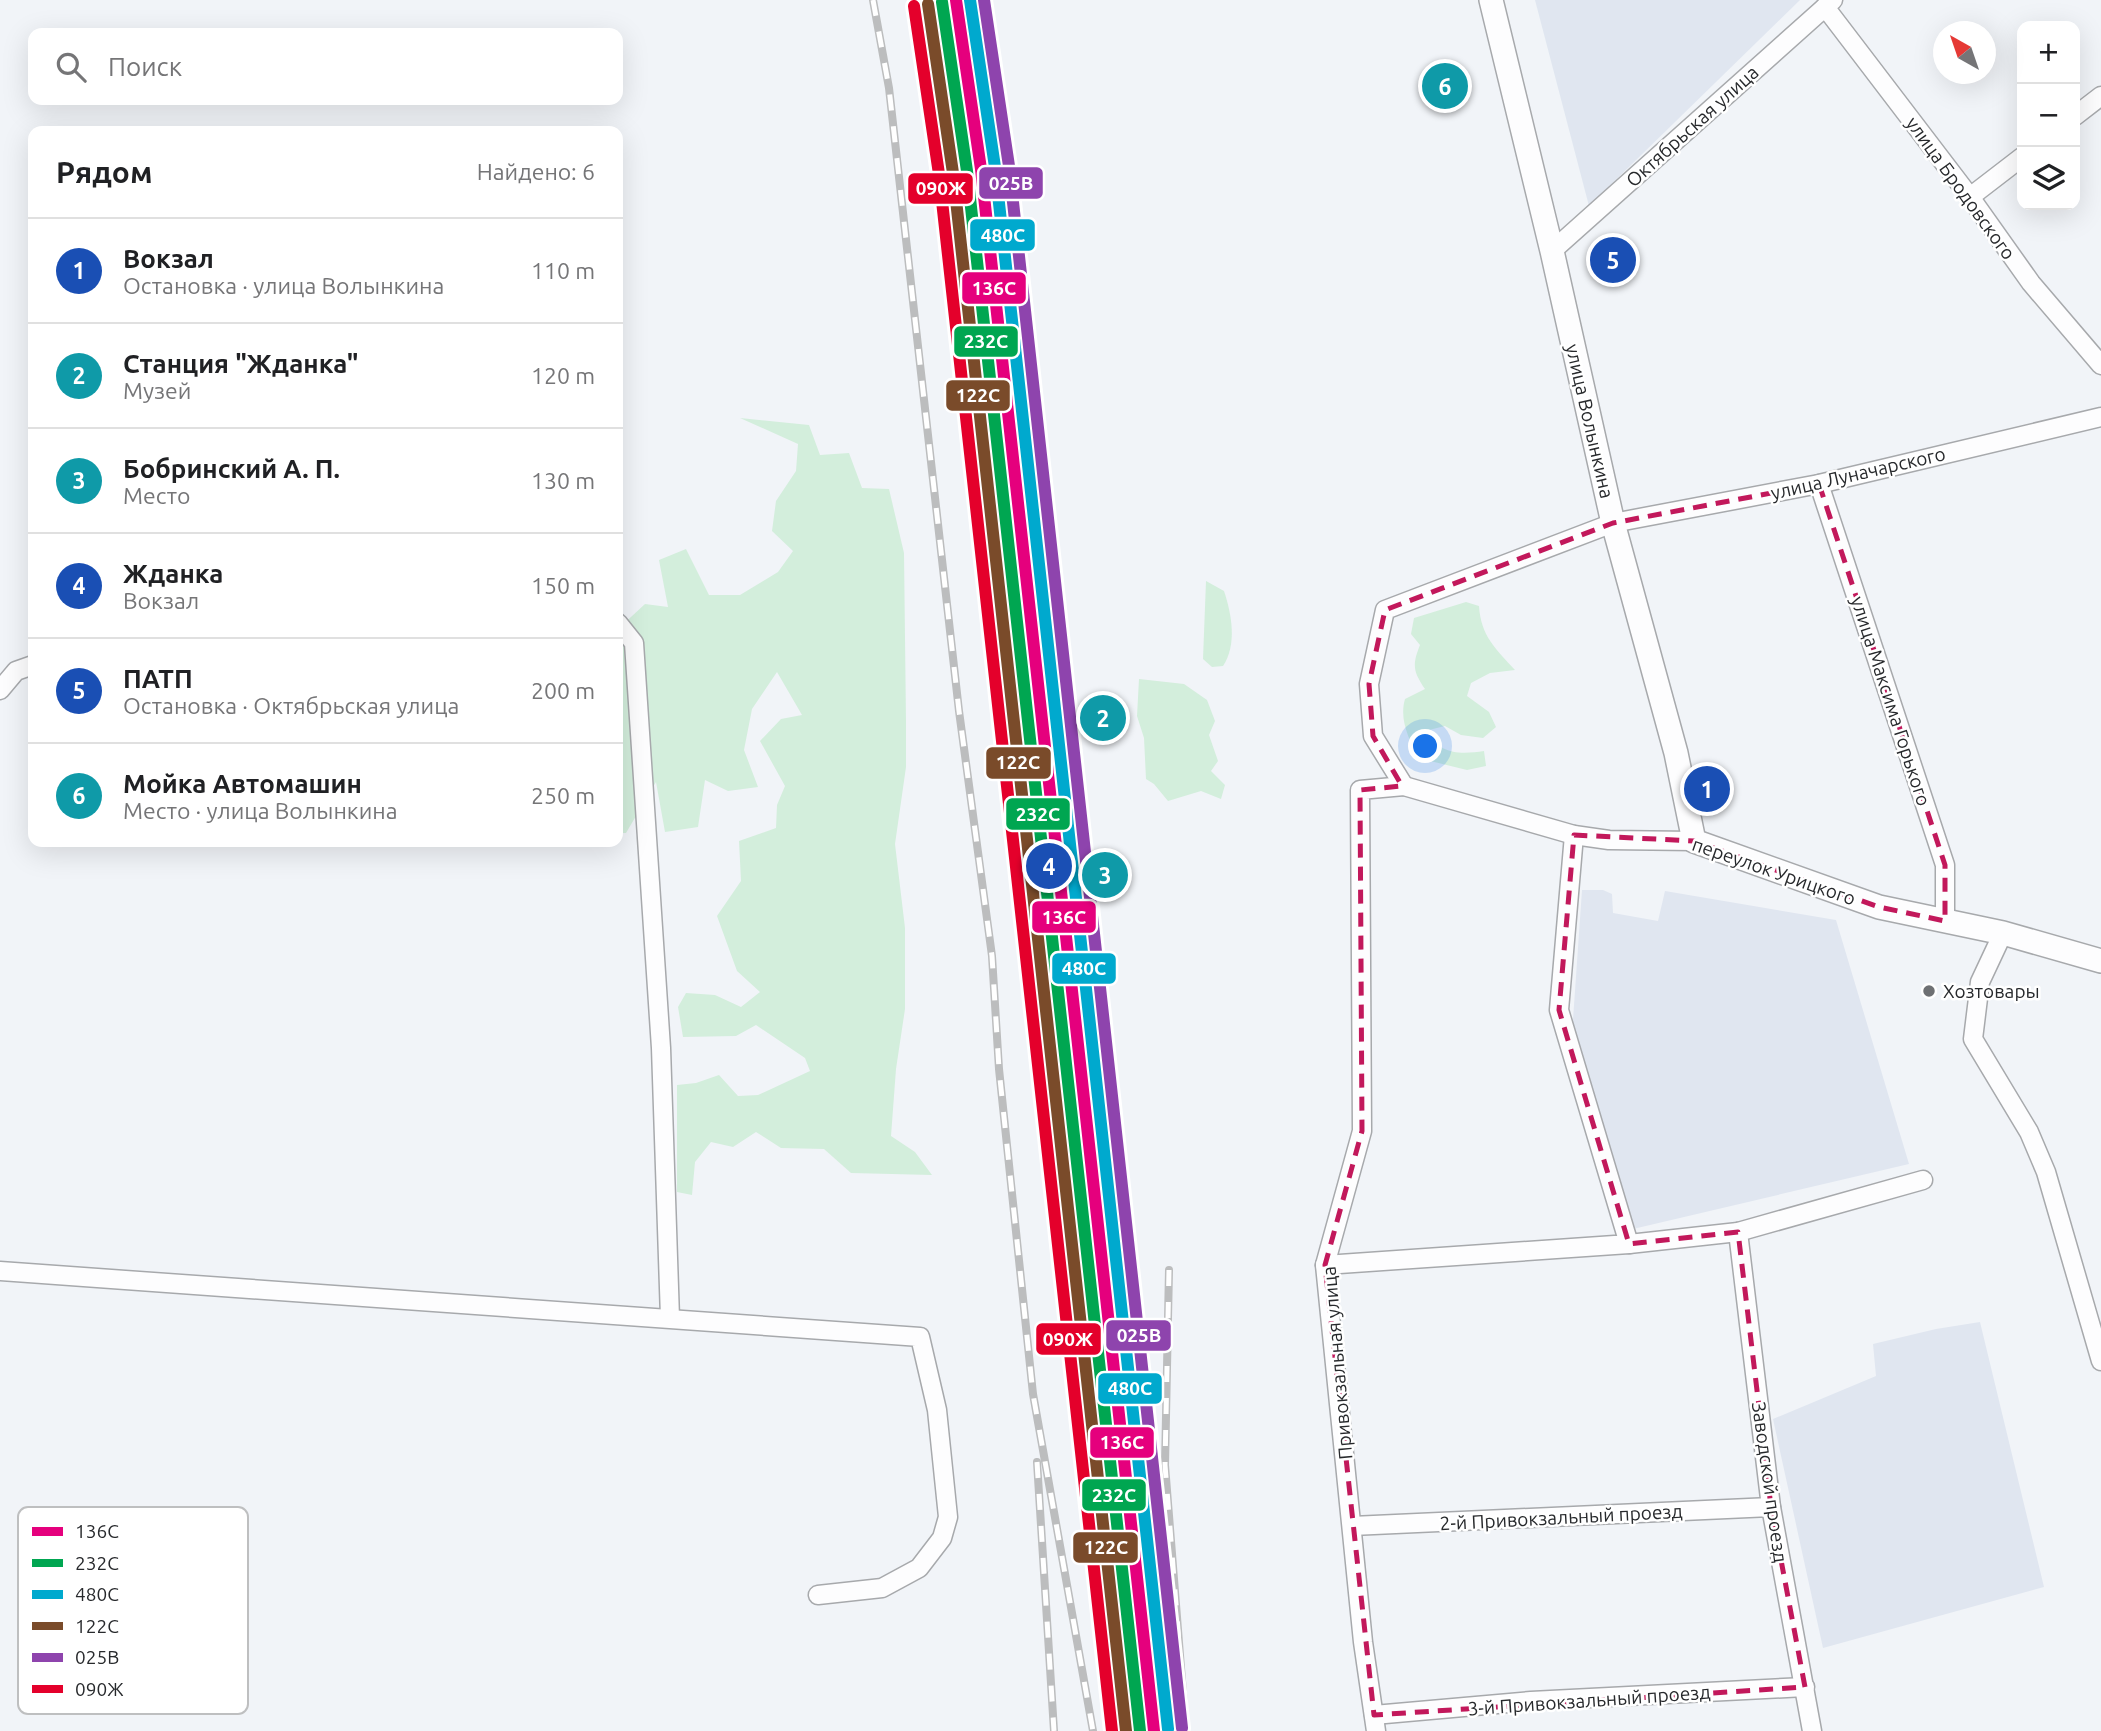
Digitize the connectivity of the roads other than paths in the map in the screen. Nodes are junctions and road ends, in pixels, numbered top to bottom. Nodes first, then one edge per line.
1 (1490, 0) edge
2 (1829, 4) edge
3 (2101, 96) edge
4 (2080, 112) edge
5 (2017, 161) edge
6 (1970, 197) junction
7 (1552, 251) junction
8 (2101, 365) edge
9 (2101, 417) edge
10 (1819, 484) junction
11 (1613, 523) junction
12 (623, 629) edge
13 (28, 667) edge
14 (0, 690) edge
15 (1404, 786) junction
16 (1574, 835) junction
17 (1694, 841) junction
18 (1945, 921) junction
19 (2003, 933) junction
20 (2101, 961) edge
21 (1923, 1180) dead end
22 (1738, 1232) junction
23 (1629, 1244) junction
24 (1325, 1265) junction
25 (0, 1270) edge
26 (670, 1318) junction
27 (2101, 1361) edge
28 (1771, 1507) junction
29 (1352, 1526) junction
30 (818, 1595) dead end
31 (1805, 1687) junction
32 (1375, 1723) edge
33 (1812, 1731) edge

1 - 7 street, улица Волынкина
2 - 6 street, улица Бродовского
2 - 7 street, Октябрьская улица
3 - 4 street
5 - 6 street
6 - 8 street, улица Бродовского
7 - 11 street, улица Волынкина
9 - 10 street, улица Луначарского
10 - 11 street, улица Луначарского
10 - 18 street, улица Максима Горького
11 - 15 street, улица Луначарского
11 - 17 street, улица Волынкина
12 - 26 street
13 - 14 street
15 - 16 street, переулок Урицкого
15 - 24 street, Привокзальная улица
16 - 17 street, переулок Урицкого
16 - 23 street
17 - 18 street, переулок Урицкого
18 - 19 street, переулок Урицкого
19 - 20 street, переулок Урицкого
19 - 27 street
21 - 22 street
22 - 23 street
22 - 28 street, Заводской проезд
23 - 24 street
24 - 29 street, Привокзальная улица
25 - 26 street
26 - 30 street
28 - 29 street, 2-й Привокзальный проезд
28 - 31 street, Заводской проезд
29 - 32 street, Привокзальная улица
31 - 32 street, 3-й Привокзальный проезд
31 - 33 street, Заводской проезд

